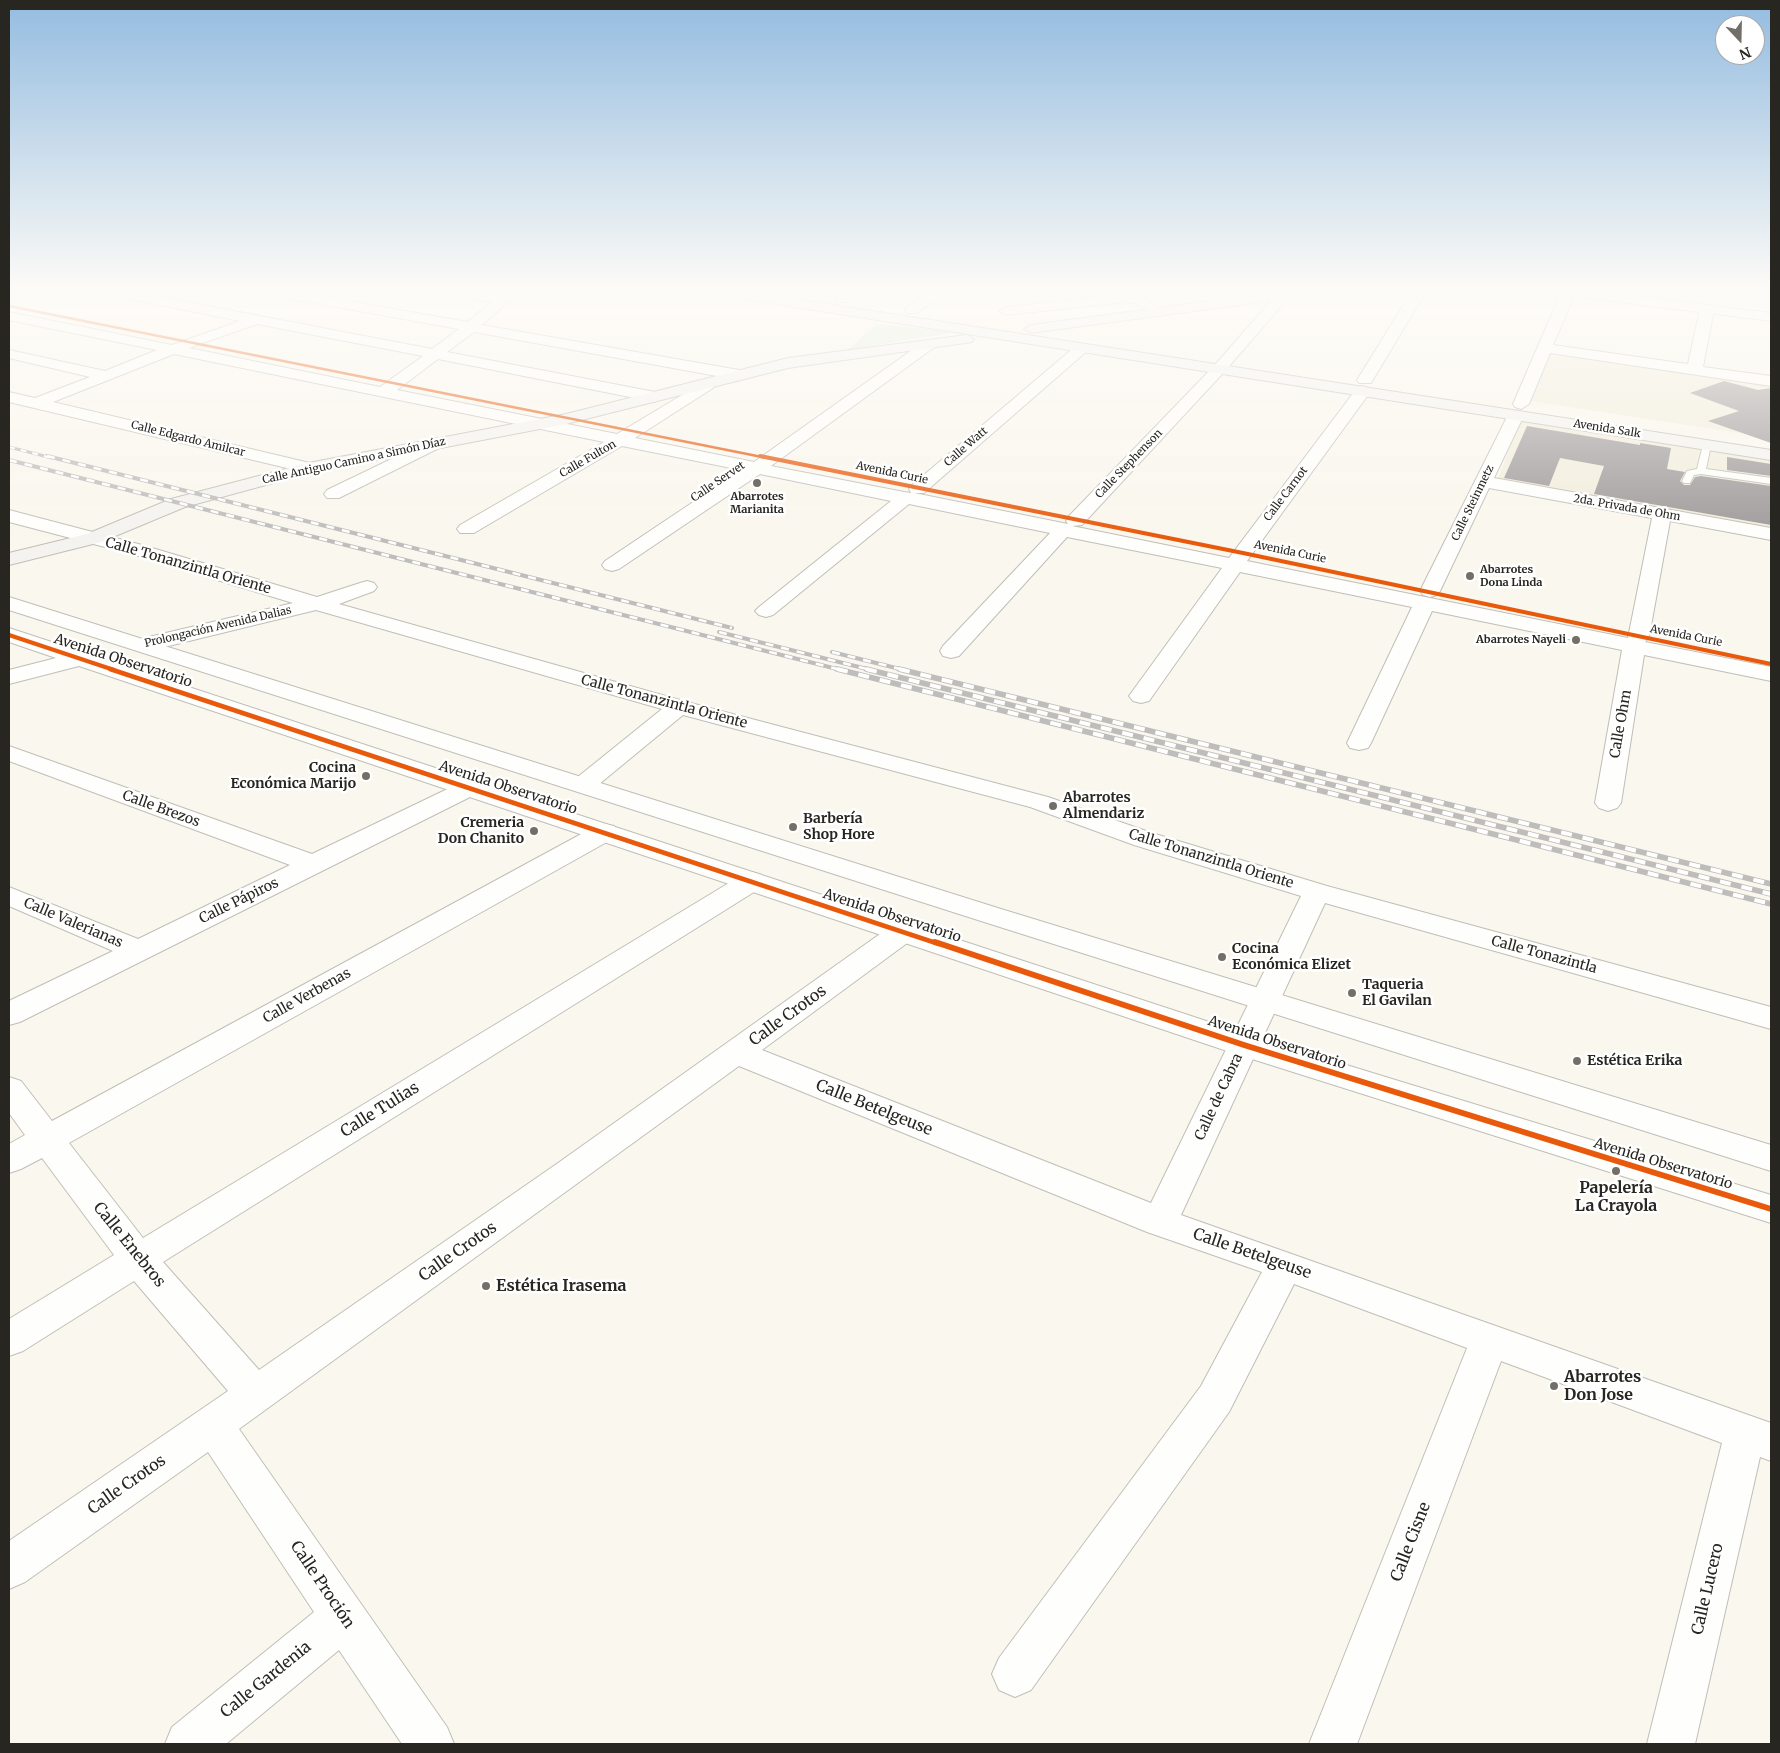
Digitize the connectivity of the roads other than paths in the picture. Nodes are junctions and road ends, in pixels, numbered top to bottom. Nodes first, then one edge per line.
1 (103, 375) edge
2 (111, 375) edge
3 (323, 375) edge
4 (407, 375) edge
5 (541, 375) edge
6 (739, 375) edge
7 (886, 375) edge
8 (1051, 375) edge
9 (1213, 375) edge
10 (1296, 375) edge
11 (1370, 375) edge
12 (1533, 375) edge
13 (1732, 375) edge
14 (108, 376) junction
15 (1771, 380) edge
16 (707, 385) junction
17 (1364, 385) junction
18 (389, 388) junction
19 (9, 396) edge
20 (655, 397) junction
21 (37, 403) junction
22 (1518, 409) junction
23 (566, 419) junction
24 (537, 423) junction
25 (626, 436) junction
26 (1771, 442) edge
27 (435, 443) junction
28 (1707, 445) junction
29 (1771, 456) edge
30 (763, 462) junction
31 (308, 468) junction
32 (1701, 471) junction
33 (1687, 481) dead end
34 (1484, 482) junction
35 (1771, 482) edge
36 (912, 493) junction
37 (333, 494) dead end
38 (1662, 514) junction
39 (9, 516) edge
40 (1069, 525) junction
41 (466, 529) dead end
42 (1771, 534) edge
43 (94, 538) junction
44 (1239, 558) junction
45 (9, 559) edge
46 (612, 565) dead end
47 (367, 587) dead end
48 (1427, 597) junction
49 (9, 604) edge
50 (317, 604) junction
51 (766, 611) dead end
52 (9, 635) edge
53 (1636, 641) junction
54 (144, 645) junction
55 (951, 651) dead end
56 (81, 658) junction
57 (1771, 664) edge
58 (1771, 674) edge
59 (9, 677) edge
60 (1141, 696) dead end
61 (679, 707) junction
62 (1359, 743) dead end
63 (9, 753) edge
64 (583, 785) junction
65 (469, 788) junction
66 (1608, 803) dead end
67 (705, 824) junction
68 (605, 832) junction
69 (673, 855) junction
70 (314, 864) junction
71 (752, 881) junction
72 (1317, 892) junction
73 (9, 896) edge
74 (991, 915) junction
75 (904, 931) junction
76 (138, 950) junction
77 (967, 952) junction
78 (1263, 999) junction
79 (9, 1014) edge
80 (1771, 1018) edge
81 (1244, 1045) junction
82 (737, 1054) junction
83 (9, 1089) edge
84 (47, 1139) junction
85 (1771, 1158) edge
86 (9, 1160) edge
87 (1771, 1209) edge
88 (1160, 1222) junction
89 (138, 1259) junction
90 (1285, 1265) junction
91 (9, 1339) edge
92 (1489, 1340) junction
93 (256, 1395) junction
94 (213, 1425) junction
95 (1758, 1438) edge
96 (9, 1567) edge
97 (344, 1617) junction
98 (1015, 1674) dead end
99 (188, 1744) edge
100 (430, 1744) edge
101 (1333, 1744) edge
102 (1671, 1744) edge

1 - 14 street
2 - 14 street
3 - 18 street, Avenida Curie
4 - 18 street
5 - 20 street
6 - 16 main road, Calle Antiguo Camino a Simón Díaz
7 - 30 street, Calle Servet
8 - 36 street, Calle Watt
9 - 40 street, Calle Stephenson
10 - 17 main road, Avenida Salk
11 - 17 street, Calle Carnot
12 - 22 street, Calle Steinmetz
13 - 15 street
14 - 21 street
16 - 20 main road, Calle Antiguo Camino a Simón Díaz
16 - 25 street, Calle Fulton
17 - 22 main road, Avenida Salk
17 - 44 street, Calle Carnot
18 - 23 street, Avenida Curie
18 - 24 street, Avenida Curie
19 - 21 street, Calle Edgardo Amilcar
20 - 23 main road, Calle Antiguo Camino a Simón Díaz
21 - 31 street, Calle Edgardo Amilcar
22 - 26 main road, Avenida Salk
22 - 28 main road, Avenida Salk
22 - 34 street, Calle Steinmetz
23 - 24 main road, Calle Antiguo Camino a Simón Díaz
23 - 25 street, Avenida Curie
24 - 25 street, Avenida Curie
24 - 27 main road, Calle Antiguo Camino a Simón Díaz
25 - 30 street, Avenida Curie
25 - 41 street, Calle Fulton
27 - 31 main road, Calle Antiguo Camino a Simón Díaz
27 - 37 street
28 - 29 main road, Avenida Salk
28 - 32 lane
30 - 36 street, Avenida Curie
30 - 46 street, Calle Servet
31 - 43 main road, Calle Antiguo Camino a Simón Díaz
32 - 33 lane
32 - 35 lane
34 - 38 street, 2da. Privada de Ohm
34 - 48 street, Calle Steinmetz
36 - 40 street, Avenida Curie
36 - 51 street, Calle Watt
38 - 42 street, 2da. Privada de Ohm
38 - 53 street, Calle Ohm
39 - 43 street, Calle Tonanzintla Oriente
40 - 44 street, Avenida Curie
40 - 55 street, Calle Stephenson
43 - 45 main road, Calle Antiguo Camino a Simón Díaz
43 - 50 street, Calle Tonanzintla Oriente
44 - 48 street, Avenida Curie
44 - 60 street, Calle Carnot
47 - 50 street, Prolongación Avenida Dalias
48 - 53 street, Avenida Curie
48 - 62 street, Calle Steinmetz
49 - 54 street, Avenida Observatorio
50 - 54 street, Prolongación Avenida Dalias
50 - 61 street, Calle Tonanzintla Oriente
52 - 56 street, Avenida Observatorio
53 - 57 street, Avenida Curie
53 - 58 street, Avenida Curie
53 - 66 street, Calle Ohm
54 - 56 street, Prolongación Avenida Dalias
54 - 64 street, Avenida Observatorio
56 - 59 street, Prolongación Avenida Dalias
56 - 65 street, Avenida Observatorio
61 - 64 street
61 - 72 street, Calle Tonanzintla Oriente
63 - 70 street, Calle Brezos
64 - 67 street, Avenida Observatorio
65 - 68 street, Avenida Observatorio
65 - 70 street, Calle Pápiros
67 - 69 street
67 - 74 street, Avenida Observatorio
68 - 69 street, Avenida Observatorio
68 - 84 street, Calle Verbenas
69 - 71 street, Avenida Observatorio
70 - 76 street, Calle Pápiros
71 - 75 street, Avenida Observatorio
71 - 89 street, Calle Tulias
72 - 78 street, Calle de Cabra
72 - 80 street, Calle Tonazintla
73 - 76 street, Calle Valerianas
74 - 77 street
74 - 78 street, Avenida Observatorio
75 - 77 street, Avenida Observatorio
75 - 82 street, Calle Crotos
76 - 79 street, Calle Pápiros
77 - 81 street, Avenida Observatorio
78 - 81 street, Calle de Cabra
78 - 85 street, Avenida Observatorio
81 - 87 street, Avenida Observatorio
81 - 88 street, Calle de Cabra
82 - 88 street, Calle Betelgeuse
82 - 93 street, Calle Crotos
83 - 84 street, Calle Enebros
84 - 86 street, Calle Verbenas
84 - 89 street, Calle Enebros
88 - 90 street, Calle Betelgeuse
89 - 91 street, Calle Tulias
89 - 93 street, Calle Enebros
90 - 92 street, Calle Betelgeuse
90 - 98 street
92 - 95 street, Calle Betelgeuse
92 - 101 street, Calle Cisne
93 - 94 street, Calle Crotos
94 - 96 street, Calle Crotos
94 - 97 street, Calle Proción
95 - 102 street, Calle Lucero
97 - 99 street, Calle Gardenia
97 - 100 street, Calle Proción

